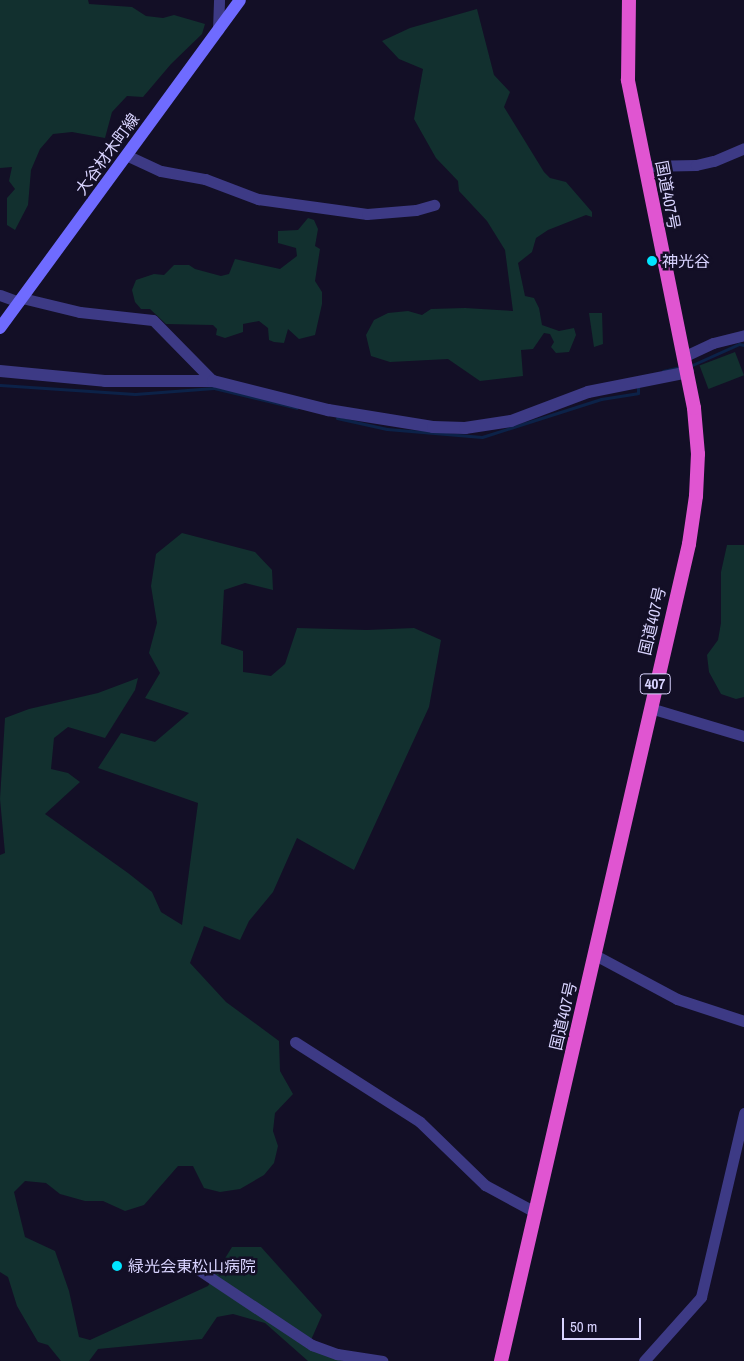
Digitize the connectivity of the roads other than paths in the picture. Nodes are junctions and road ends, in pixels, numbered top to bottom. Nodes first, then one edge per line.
1 (218, 0) edge
2 (240, 0) edge
3 (629, 0) edge
4 (218, 30) junction
5 (741, 154) edge
6 (126, 155) junction
7 (645, 166) junction
8 (434, 205) dead end
9 (0, 295) edge
10 (21, 300) junction
11 (0, 328) edge
12 (744, 335) edge
13 (683, 357) junction
14 (0, 370) edge
15 (688, 372) junction
16 (213, 380) junction
17 (650, 708) junction
18 (744, 736) edge
19 (595, 955) junction
20 (744, 1021) edge
21 (296, 1042) dead end
22 (744, 1113) edge
23 (534, 1210) junction
24 (198, 1270) dead end
25 (382, 1361) edge
26 (500, 1361) edge
27 (644, 1361) edge

1 - 4 street
2 - 4 main road, 大谷材木町線
3 - 7 highway, 国道407号 / 407
4 - 6 main road, 大谷材木町線
5 - 7 street
6 - 8 street
6 - 10 main road, 大谷材木町線
7 - 13 highway, 国道407号 / 407
9 - 10 street
10 - 11 main road, 大谷材木町線
10 - 16 street
12 - 13 street
13 - 15 highway, 国道407号 / 407
14 - 16 street
15 - 16 street
15 - 17 highway, 国道407号 / 407
17 - 18 street
17 - 19 highway, 国道407号 / 407
19 - 20 street
19 - 23 highway, 国道407号 / 407
21 - 23 street
22 - 27 street
23 - 26 highway, 国道407号 / 407
24 - 25 street

